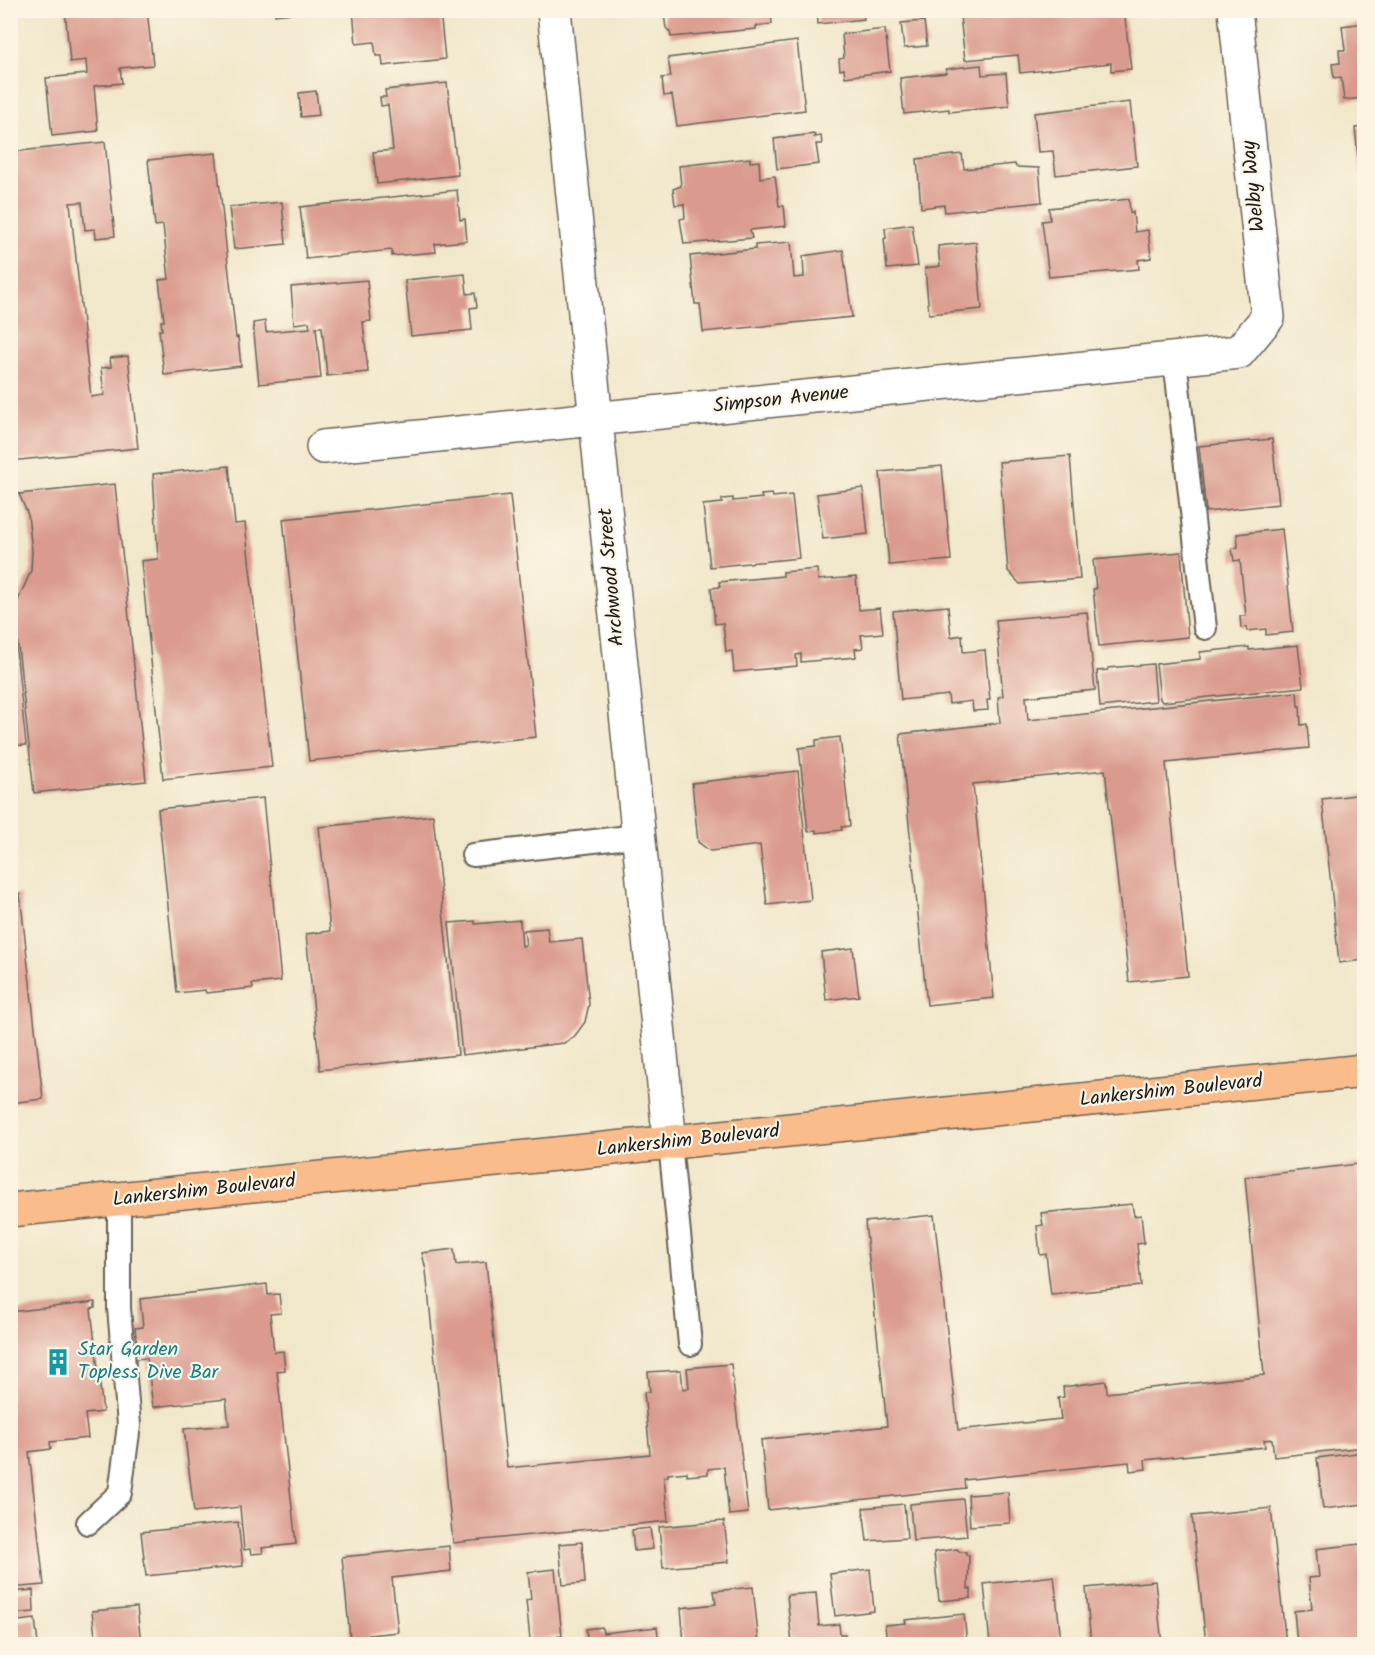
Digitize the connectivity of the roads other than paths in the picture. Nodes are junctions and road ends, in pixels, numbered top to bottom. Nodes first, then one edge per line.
1 (554, 10) edge
2 (1235, 10) edge
3 (1239, 352) joint
4 (1175, 358) junction
5 (597, 419) junction
6 (323, 447) dead end
7 (1205, 628) dead end
8 (637, 836) junction
9 (473, 855) dead end
10 (1365, 1071) edge
11 (669, 1143) junction
12 (119, 1199) junction
13 (10, 1210) edge
14 (690, 1344) dead end
15 (88, 1523) dead end

1 - 5 street, Archwood Street
2 - 3 street, Welby Way
3 - 4 street, Simpson Avenue
4 - 5 street, Simpson Avenue
4 - 7 lane
5 - 6 street, Simpson Avenue
5 - 8 street, Archwood Street
8 - 9 lane
8 - 11 street, Archwood Street
10 - 11 main road, Lankershim Boulevard
11 - 12 main road, Lankershim Boulevard
11 - 14 lane
12 - 13 main road, Lankershim Boulevard
12 - 15 lane

